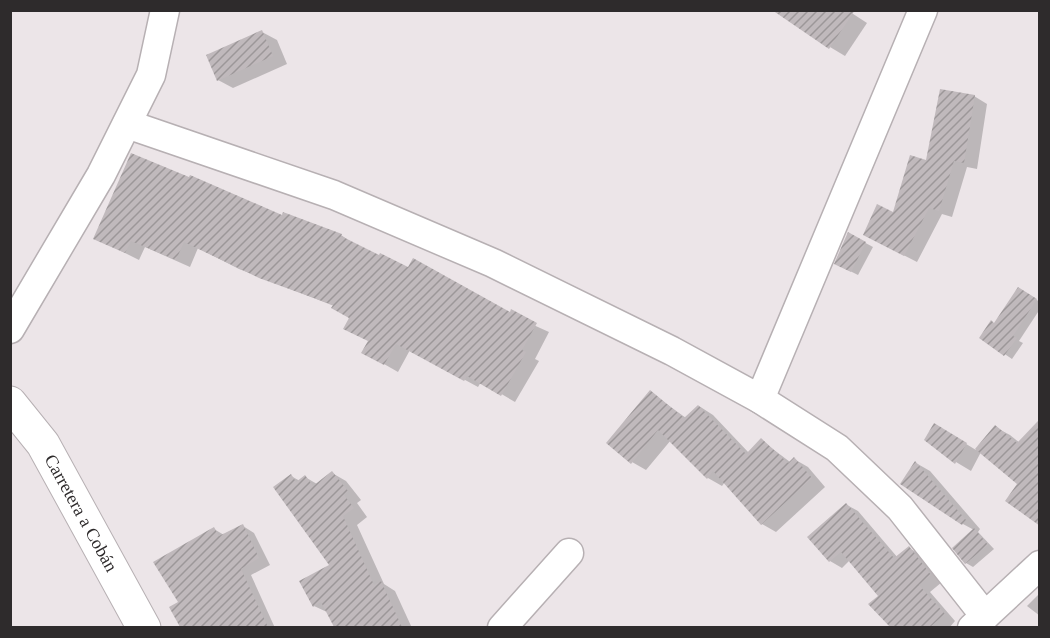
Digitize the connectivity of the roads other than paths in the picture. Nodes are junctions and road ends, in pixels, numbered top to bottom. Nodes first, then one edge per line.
1 (165, 10) edge
2 (923, 10) edge
3 (127, 124) junction
4 (10, 329) edge
5 (760, 399) junction
6 (10, 403) edge
7 (569, 553) dead end
8 (1040, 565) edge
9 (979, 622) edge
10 (144, 627) edge
11 (502, 627) edge

1 - 3 street
2 - 5 street
3 - 4 street
3 - 5 street
5 - 9 street
6 - 10 street, Carretera a Cobán
7 - 11 street
8 - 9 street

